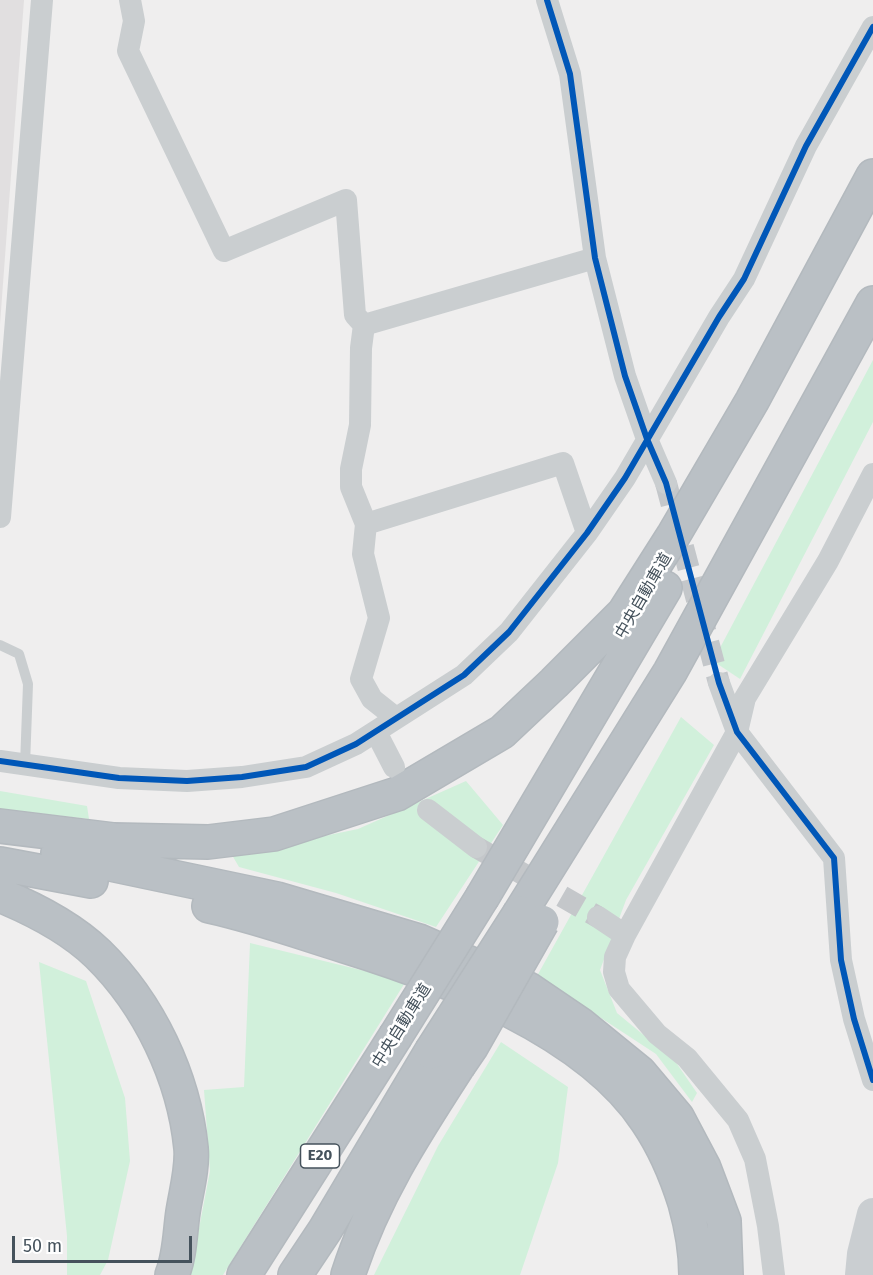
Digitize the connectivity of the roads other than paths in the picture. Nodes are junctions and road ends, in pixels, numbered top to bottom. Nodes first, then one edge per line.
1 (42, 0) edge
2 (130, 0) edge
3 (547, 0) edge
4 (873, 27) edge
5 (873, 176) edge
6 (873, 210) edge
7 (595, 258) junction
8 (873, 303) edge
9 (364, 325) junction
10 (647, 439) junction
11 (873, 474) edge
12 (666, 483) tunnel mouth
13 (0, 518) edge
14 (366, 524) junction
15 (587, 533) junction
16 (0, 645) edge
17 (719, 683) tunnel mouth
18 (396, 718) junction
19 (376, 732) junction
20 (737, 732) junction
21 (0, 761) edge
22 (25, 765) junction
23 (394, 767) dead end
24 (428, 810) dead end
25 (0, 826) edge
26 (0, 841) edge
27 (476, 847) tunnel mouth
28 (0, 864) edge
29 (0, 894) edge
30 (598, 917) tunnel mouth
31 (625, 935) junction
32 (444, 1059) junction
33 (873, 1080) edge
34 (873, 1214) edge
35 (172, 1275) edge
36 (244, 1275) edge
37 (295, 1275) edge
38 (348, 1275) edge
39 (696, 1275) edge
40 (726, 1275) edge
41 (774, 1275) edge
42 (861, 1275) edge

1 - 13 street
2 - 9 street
3 - 7 street
4 - 10 street
5 - 25 highway
6 - 36 highway, 中央自動車道 / E20, bridge
7 - 9 street
7 - 10 street
8 - 32 highway, bridge
9 - 14 street
10 - 12 street
10 - 15 street
11 - 20 street
14 - 15 street
14 - 18 street
15 - 18 street
16 - 22 lane
17 - 20 street
18 - 19 street
19 - 22 street
19 - 23 street
20 - 31 street
20 - 33 street
21 - 22 street
24 - 27 street
26 - 40 highway
28 - 39 highway
29 - 35 highway
30 - 31 street
31 - 41 street
32 - 37 highway, E20
32 - 38 highway
34 - 42 street

